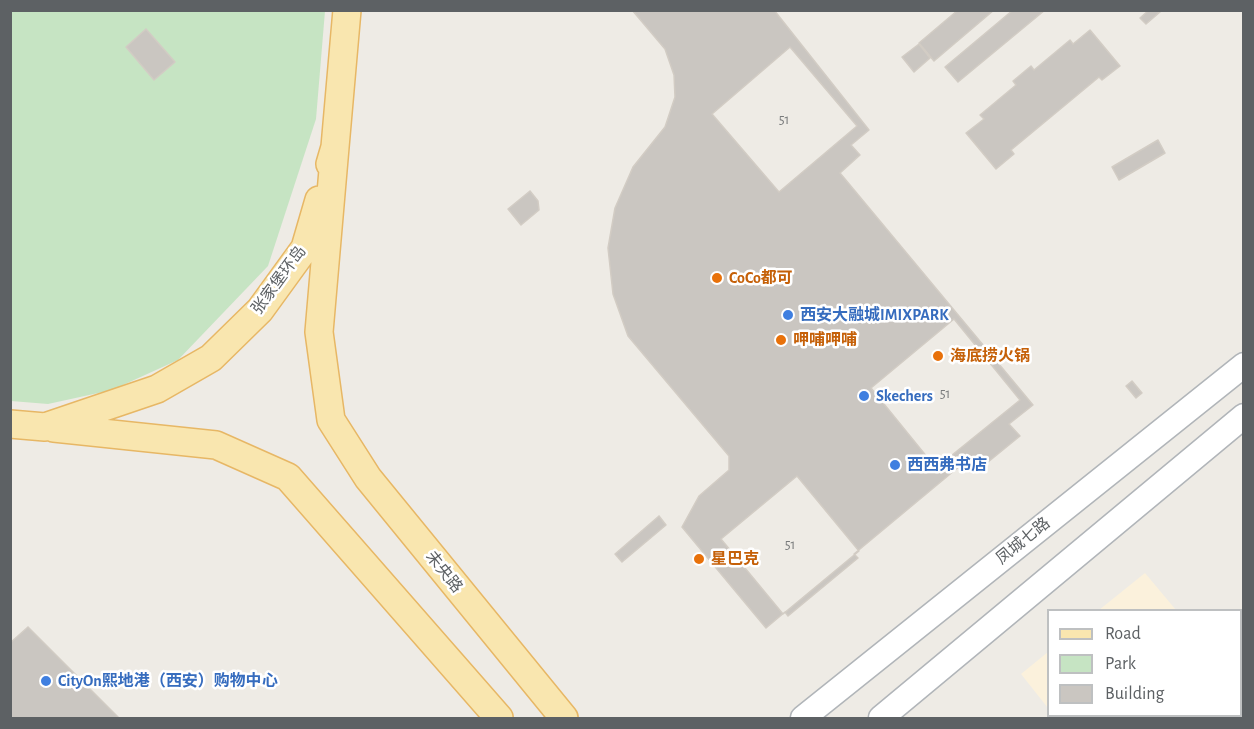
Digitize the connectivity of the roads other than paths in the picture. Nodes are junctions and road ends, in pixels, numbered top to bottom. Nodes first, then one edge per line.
1 (346, 10) edge
2 (335, 147) junction
3 (1244, 365) edge
4 (1244, 416) edge
5 (10, 424) edge
6 (45, 427) junction
7 (499, 718) edge
8 (564, 718) edge
9 (803, 718) edge
10 (881, 718) edge

1 - 2 main road, 张家堡环岛
2 - 6 main road, 张家堡环岛
2 - 8 main road, 未央路
3 - 9 street, 凤城七路
4 - 10 street
5 - 6 main road, 张家堡环岛
6 - 7 main road

